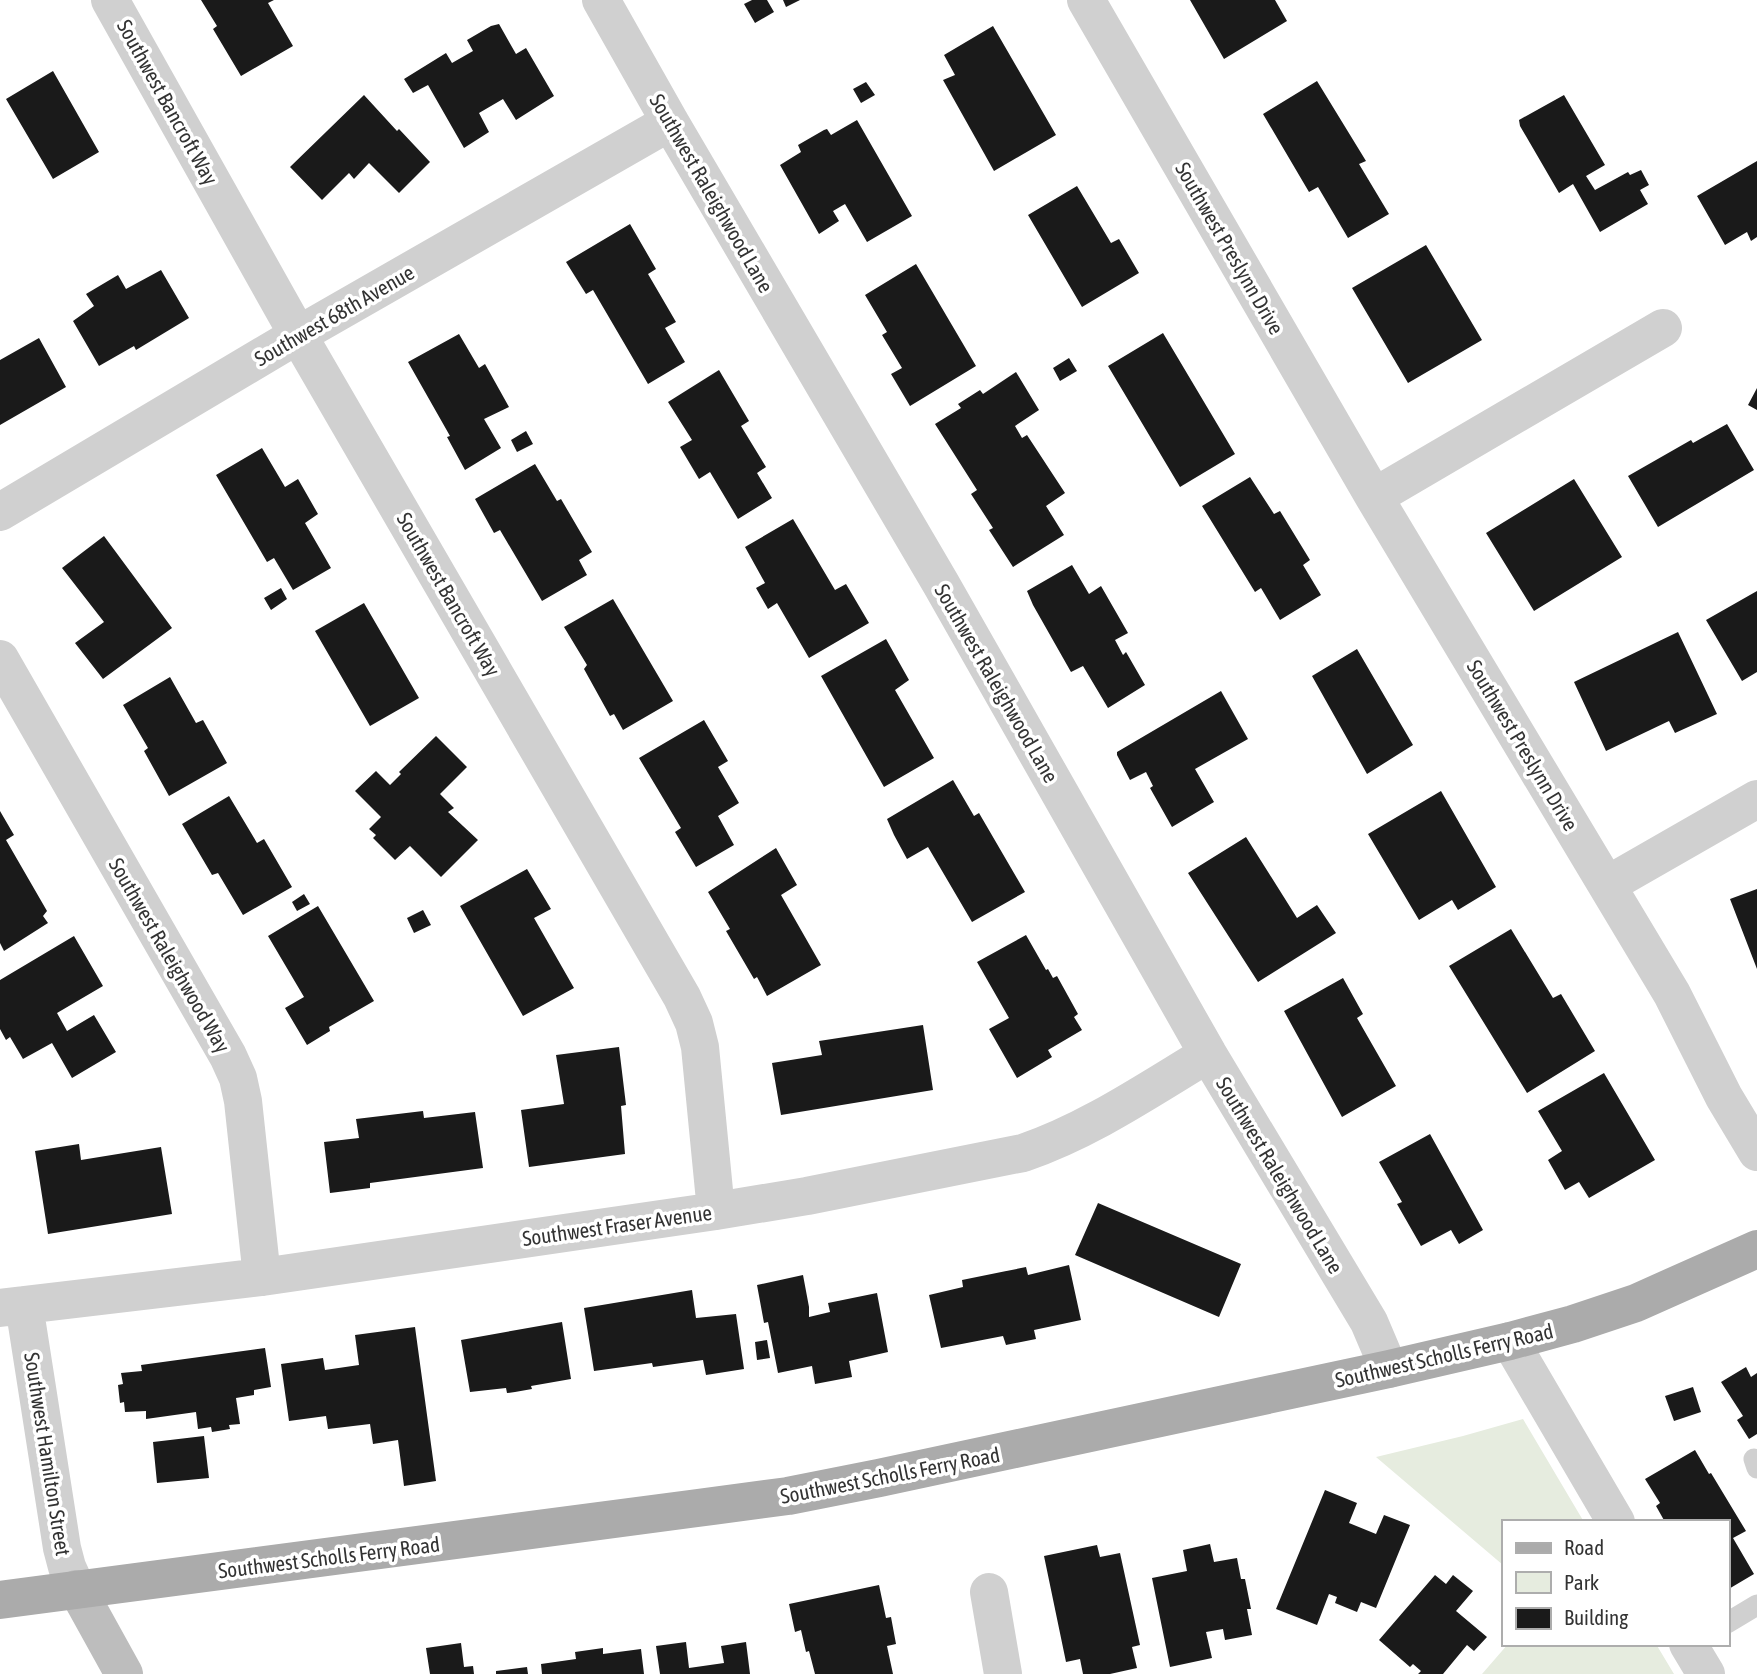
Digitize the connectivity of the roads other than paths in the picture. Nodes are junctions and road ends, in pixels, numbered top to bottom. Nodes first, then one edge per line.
1 (110, 0) edge
2 (601, 0) edge
3 (1086, 0) edge
4 (670, 122) junction
5 (1663, 328) dead end
6 (298, 335) junction
7 (1374, 497) junction
8 (0, 512) edge
9 (0, 659) edge
10 (1757, 799) edge
11 (1607, 885) junction
12 (1208, 1054) junction
13 (1757, 1152) edge
14 (716, 1211) junction
15 (1757, 1249) edge
16 (262, 1276) junction
17 (12, 1306) edge
18 (1510, 1341) junction
19 (1389, 1369) junction
20 (1615, 1520) edge
21 (77, 1589) junction
22 (989, 1592) dead end
23 (0, 1600) edge
24 (1757, 1605) edge
25 (1729, 1622) edge
26 (124, 1674) edge
27 (1003, 1674) edge

1 - 6 street, Southwest Bancroft Way
2 - 4 street, Southwest Raleighwood Lane
3 - 7 street, Southwest Preslynn Drive
4 - 6 street, Southwest 68th Avenue
4 - 12 street, Southwest Raleighwood Lane
5 - 7 street
6 - 8 street, Southwest 68th Avenue
6 - 14 street, Southwest Bancroft Way
7 - 11 street, Southwest Preslynn Drive
9 - 16 street, Southwest Raleighwood Way
10 - 11 street
11 - 13 street, Southwest Preslynn Drive
12 - 14 street, Southwest Fraser Avenue
12 - 19 street, Southwest Raleighwood Lane
14 - 16 street, Southwest Fraser Avenue
15 - 18 main road, Southwest Scholls Ferry Road
16 - 17 street, Southwest Fraser Avenue
17 - 21 street, Southwest Hamilton Street
18 - 19 main road, Southwest Scholls Ferry Road
18 - 20 street
19 - 21 main road, Southwest Scholls Ferry Road
21 - 23 main road, Southwest Scholls Ferry Road
21 - 26 street, Southwest Hamilton Street
22 - 27 street
24 - 25 lane

